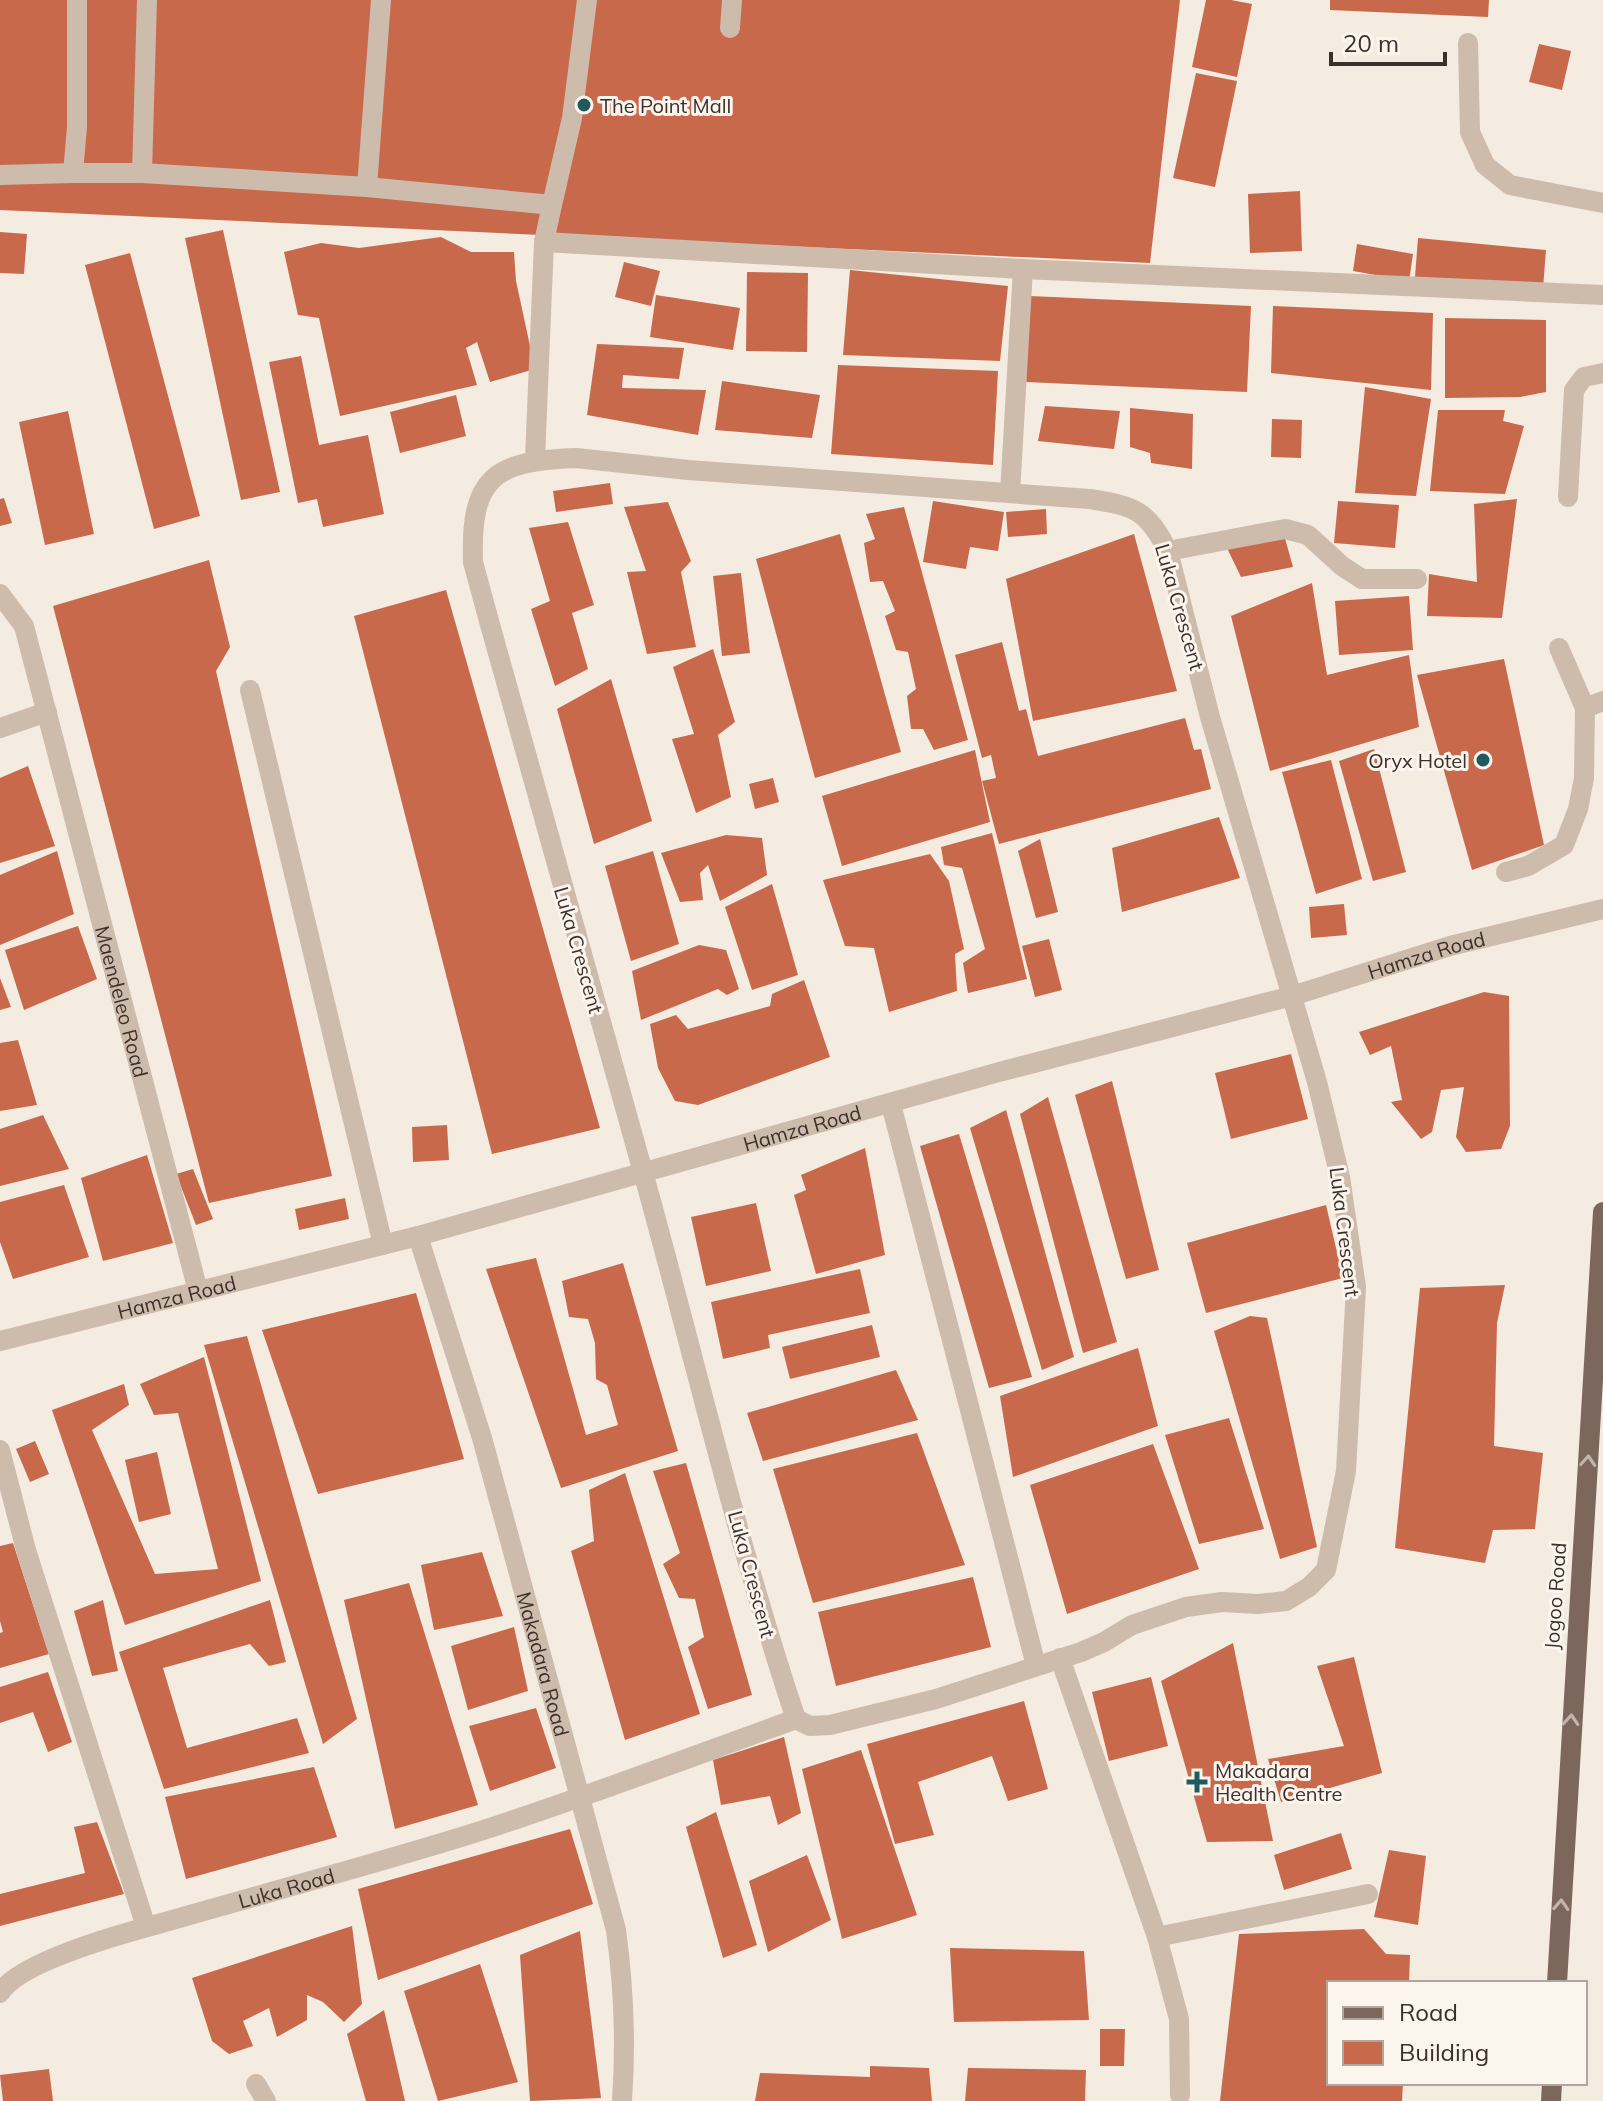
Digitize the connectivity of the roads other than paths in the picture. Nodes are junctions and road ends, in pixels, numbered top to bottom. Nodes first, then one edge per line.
1 (77, 0) edge
2 (147, 0) edge
3 (381, 0) edge
4 (587, 0) edge
5 (732, 0) edge
6 (730, 28) dead end
7 (1468, 43) dead end
8 (73, 173) junction
9 (142, 173) junction
10 (0, 175) edge
11 (367, 187) junction
12 (1603, 203) edge
13 (552, 205) junction
14 (544, 242) junction
15 (1023, 269) junction
16 (1603, 295) edge
17 (1603, 373) edge
18 (535, 459) junction
19 (1010, 493) junction
20 (1568, 497) dead end
21 (1168, 551) junction
22 (1417, 579) dead end
23 (0, 594) edge
24 (1559, 648) dead end
25 (250, 690) dead end
26 (1594, 705) edge
27 (47, 712) junction
28 (0, 728) edge
29 (1506, 872) dead end
30 (1603, 909) edge
31 (1292, 996) junction
32 (891, 1104) junction
33 (644, 1174) junction
34 (1603, 1212) edge
35 (418, 1236) junction
36 (383, 1245) junction
37 (1601, 1285) edge
38 (198, 1291) junction
39 (0, 1341) edge
40 (0, 1450) edge
41 (1060, 1658) junction
42 (1034, 1667) junction
43 (796, 1719) junction
44 (580, 1798) junction
45 (1368, 1894) dead end
46 (146, 1927) junction
47 (1157, 1937) junction
48 (1557, 1981) edge
49 (0, 1993) edge
50 (1180, 2095) dead end
51 (622, 2101) edge

1 - 8 street
2 - 9 street
3 - 11 street
4 - 13 street
5 - 6 street
7 - 12 street
8 - 9 street
8 - 10 street
9 - 11 street
11 - 13 street
13 - 14 street
14 - 15 street
14 - 18 street
15 - 16 street
15 - 19 street
17 - 20 street
18 - 19 street, Luka Crescent
18 - 33 street, Luka Crescent
19 - 21 street, Luka Crescent
21 - 22 street
21 - 31 street, Luka Crescent
23 - 27 street, Maendeleo Road
24 - 26 street
25 - 36 street
26 - 29 street
27 - 28 street
27 - 38 street, Maendeleo Road
30 - 31 street, Hamza Road
31 - 32 street, Hamza Road
31 - 41 street, Luka Crescent
32 - 33 street, Hamza Road
32 - 42 street
33 - 35 street, Hamza Road
33 - 43 street, Luka Crescent
34 - 37 main road, Jogoo Road
35 - 36 street, Hamza Road
35 - 44 street, Makadara Road
36 - 38 street, Hamza Road
48 -> 37 main road, Jogoo Road
38 - 39 street, Hamza Road
40 - 46 street
41 - 42 street, Luka Crescent
41 - 47 street
42 - 43 street, Luka Crescent
43 - 44 street, Luka Road
44 - 46 street, Luka Road
44 - 51 street, Makadara Road
45 - 47 street
46 - 49 street, Luka Road
47 - 50 street

